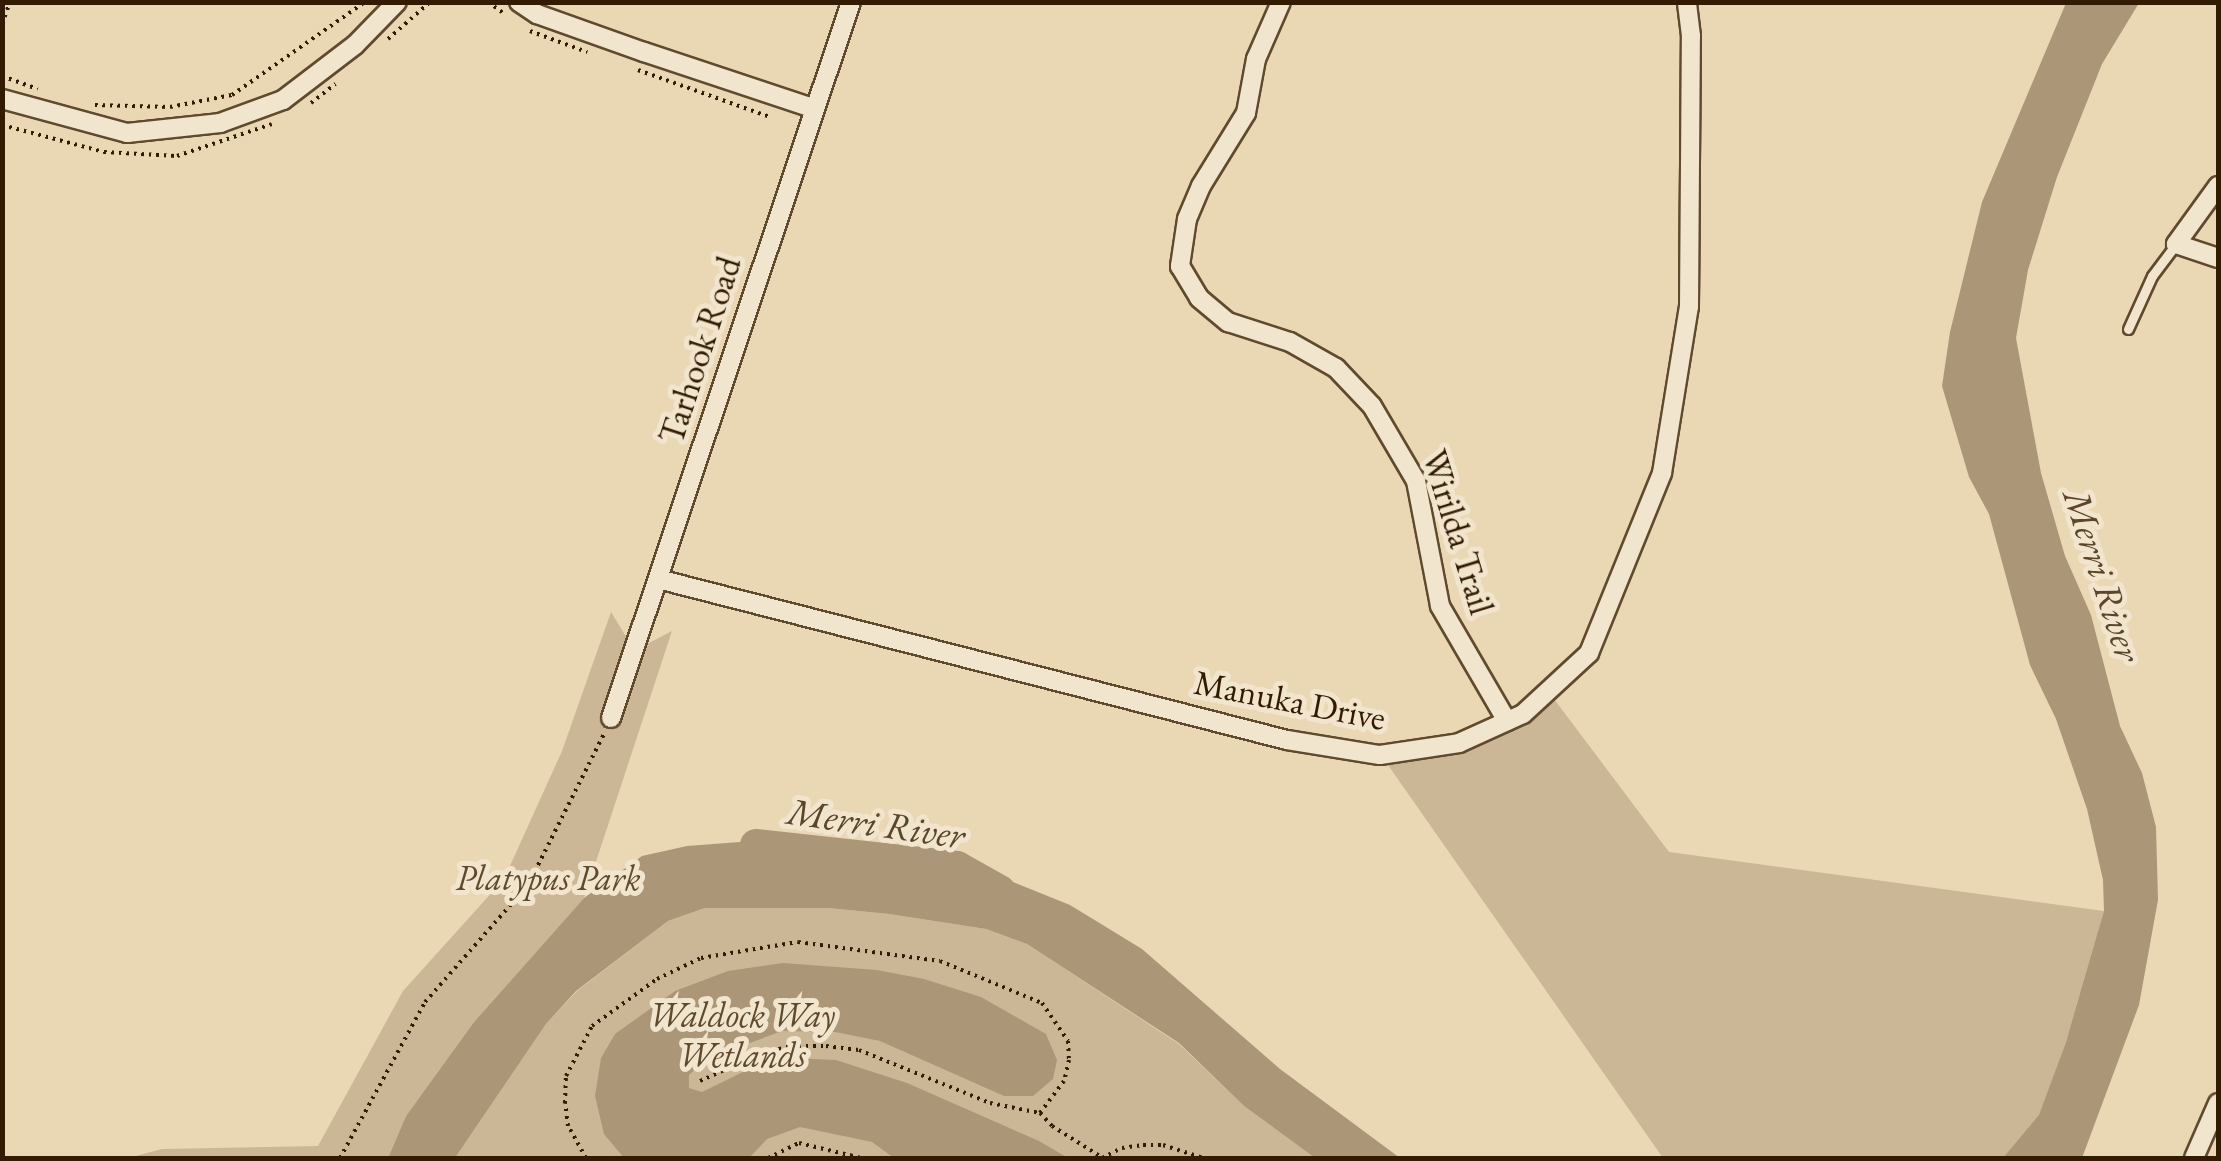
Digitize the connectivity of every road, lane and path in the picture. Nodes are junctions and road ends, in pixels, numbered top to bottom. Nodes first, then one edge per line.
1 (10, 2) edge
2 (365, 2) edge
3 (397, 2) edge
4 (519, 2) edge
5 (852, 2) edge
6 (1281, 2) edge
7 (1687, 2) edge
8 (2, 24) edge
9 (2, 76) edge
10 (52, 94) dead end
11 (2, 100) edge
12 (85, 105) dead end
13 (815, 109) junction
14 (2218, 186) edge
15 (2176, 244) junction
16 (2218, 258) edge
17 (2128, 329) dead end
18 (658, 579) junction
19 (611, 718) joint
20 (1507, 721) junction
21 (700, 1081) dead end
22 (2218, 1103) edge
23 (1040, 1113) junction
24 (340, 1158) edge
25 (586, 1158) edge
26 (768, 1158) edge
27 (861, 1158) edge
28 (1102, 1158) edge
29 (1203, 1158) edge
30 (2194, 1158) edge

1 - 8 path
2 - 12 path
3 - 11 street
4 - 13 street
5 - 13 street, Tarhook Road
6 - 20 street, Wirilda Trail
7 - 20 street, Manuka Drive
9 - 10 path
13 - 18 street, Tarhook Road
14 - 15 street
15 - 16 street
15 - 17 lane
18 - 19 street, Tarhook Road
18 - 20 street, Manuka Drive
19 - 24 path
21 - 23 path
22 - 30 street
23 - 25 path
23 - 28 path
26 - 27 path
28 - 29 path

